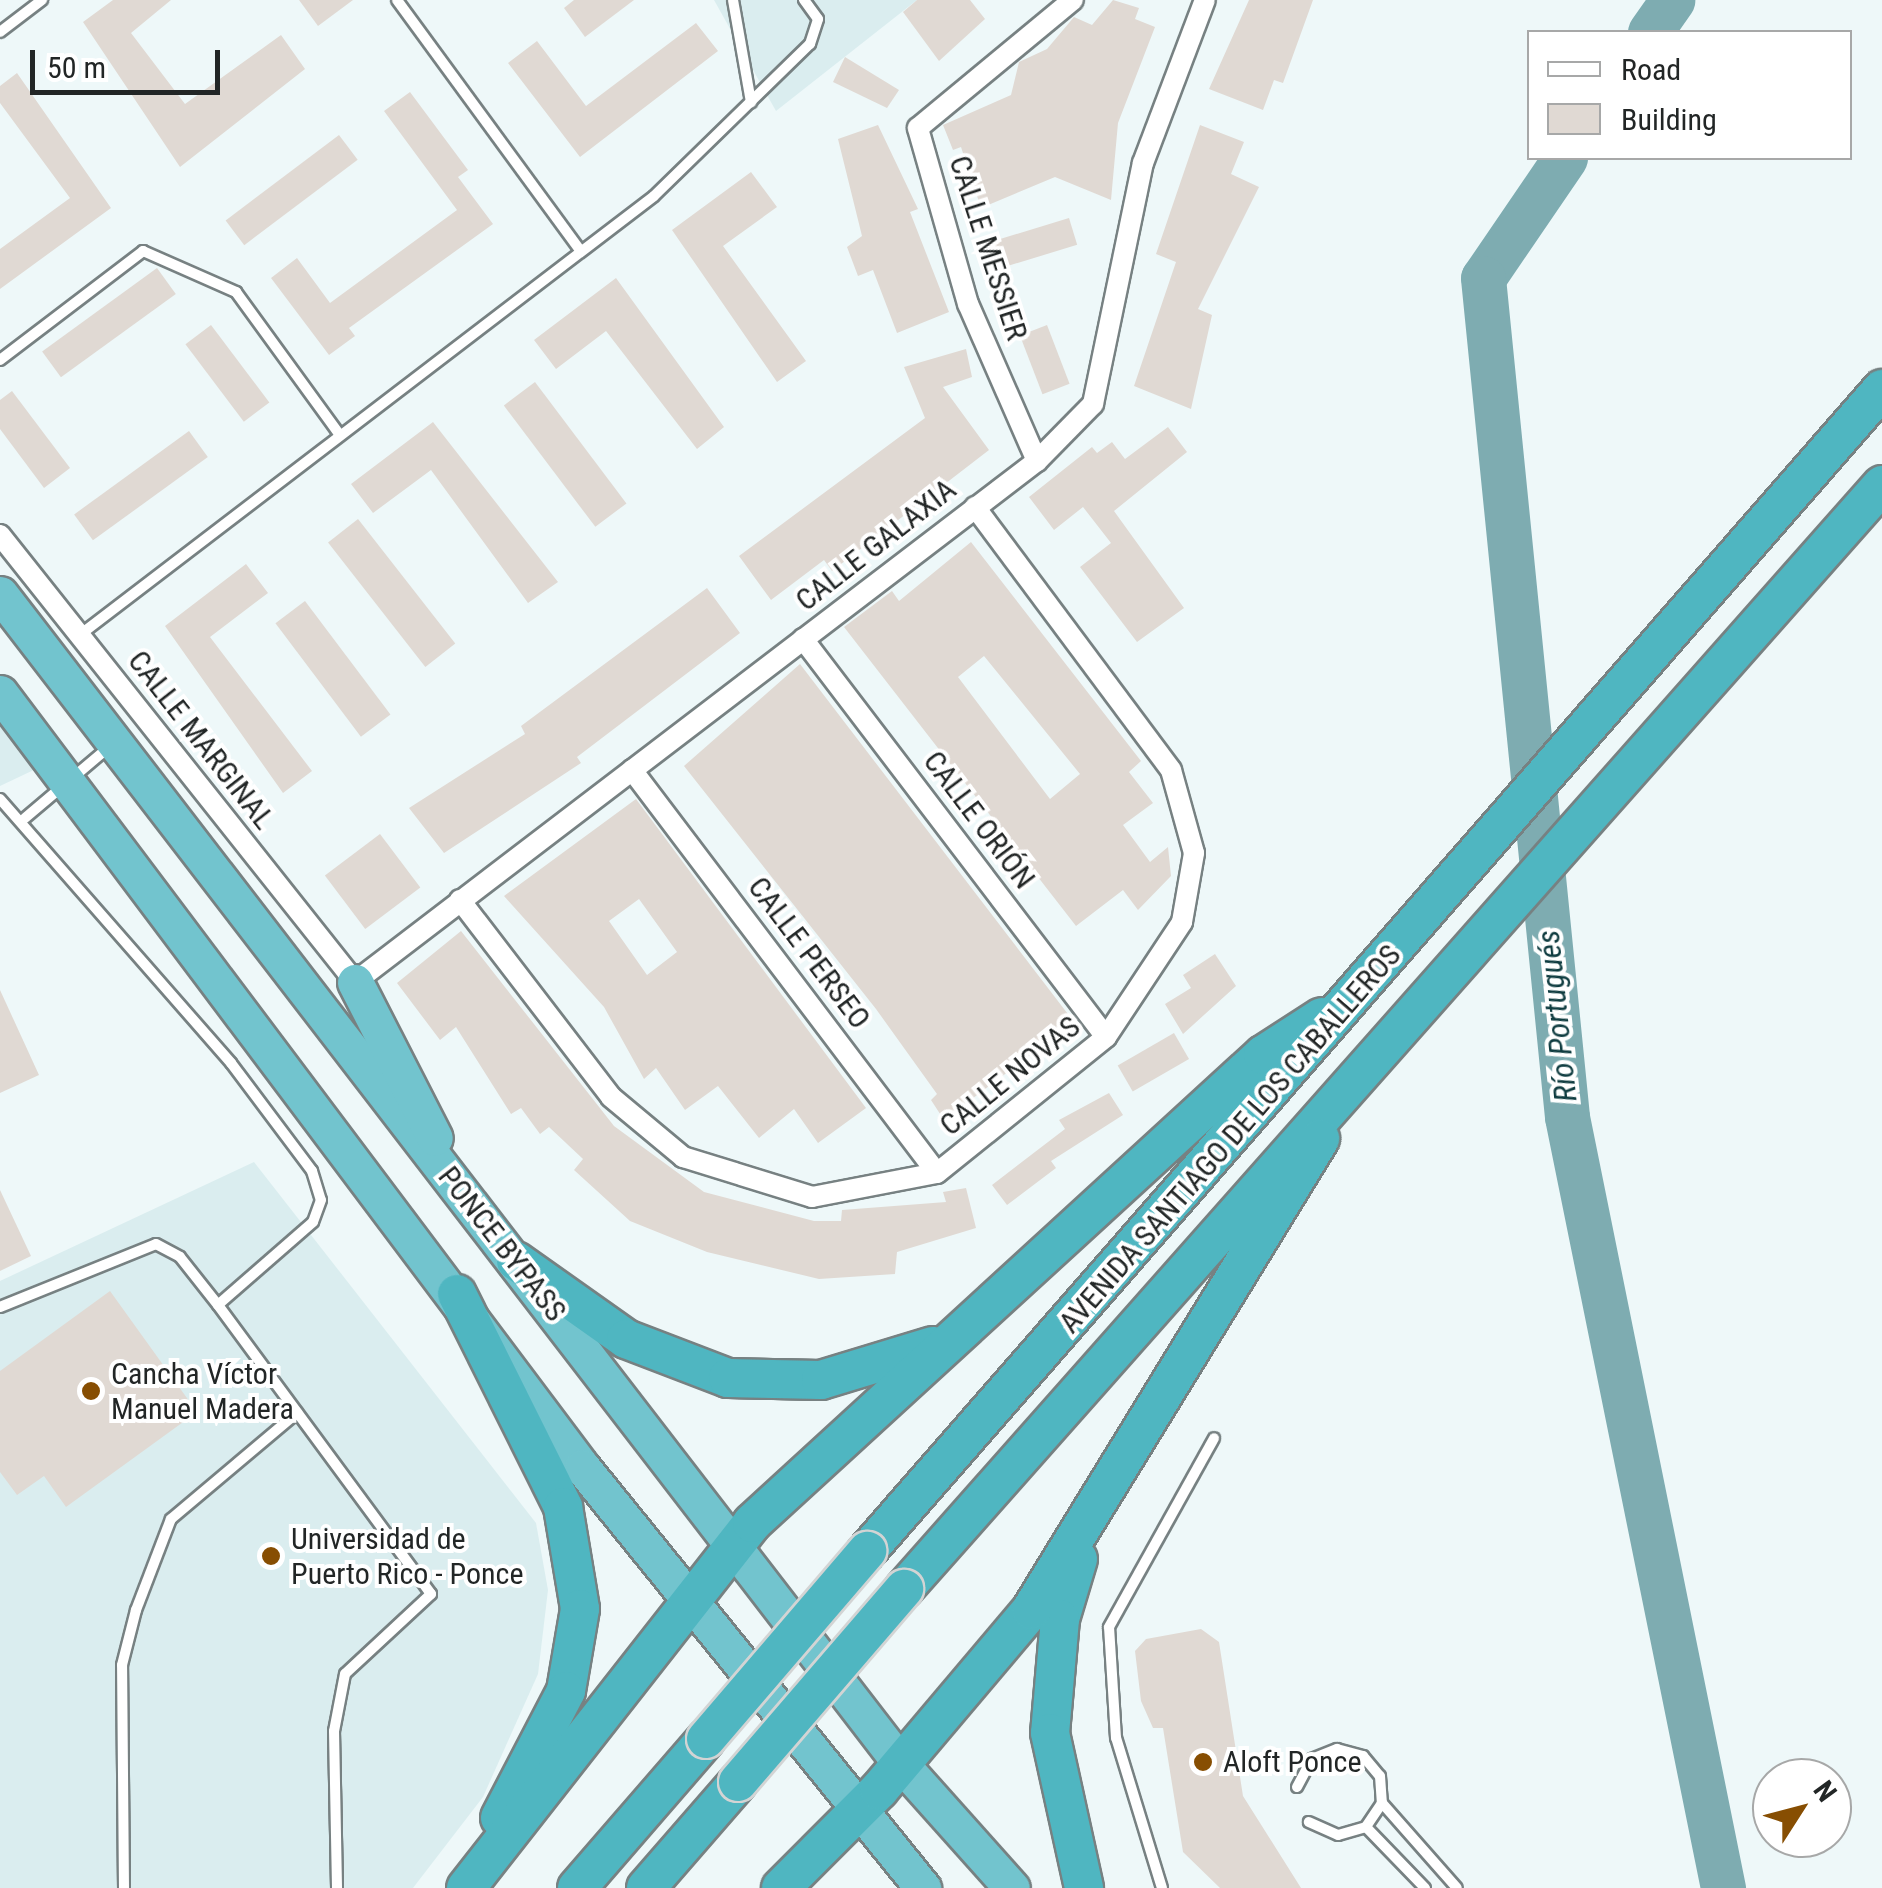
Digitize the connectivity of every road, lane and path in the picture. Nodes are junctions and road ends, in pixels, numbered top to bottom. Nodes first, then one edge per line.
1 (42, 0) edge
2 (397, 0) edge
3 (733, 0) edge
4 (804, 0) edge
5 (1073, 0) edge
6 (1197, 2) edge
7 (0, 32) edge
8 (750, 102) junction
9 (580, 250) junction
10 (0, 360) edge
11 (1882, 390) edge
12 (340, 435) junction
13 (1037, 461) junction
14 (1882, 484) edge
15 (974, 507) junction
16 (0, 534) edge
17 (0, 594) edge
18 (81, 634) junction
19 (803, 639) junction
20 (0, 694) edge
21 (114, 742) junction
22 (632, 770) junction
23 (69, 782) junction
24 (0, 799) edge
25 (25, 818) junction
26 (460, 900) junction
27 (354, 982) junction
28 (1356, 996) junction
29 (1106, 1037) junction
30 (1295, 1166) junction
31 (443, 1168) junction
32 (937, 1173) junction
33 (516, 1262) junction
34 (458, 1294) junction
35 (218, 1305) junction
36 (0, 1307) edge
37 (958, 1336) junction
38 (297, 1413) junction
39 (1214, 1438) dead end
40 (1101, 1496) junction
41 (736, 1543) junction
42 (690, 1604) junction
43 (902, 1764) junction
44 (1297, 1787) dead end
45 (1382, 1803) junction
46 (857, 1812) junction
47 (1309, 1822) dead end
48 (1366, 1827) junction
49 (124, 1888) edge
50 (336, 1888) edge
51 (462, 1888) edge
52 (577, 1888) edge
53 (646, 1888) edge
54 (781, 1888) edge
55 (924, 1888) edge
56 (1012, 1888) edge
57 (1084, 1888) edge
58 (1162, 1888) edge
59 (1425, 1888) edge
60 (1457, 1888) edge

1 - 7 lane
2 - 9 lane
3 - 8 lane
4 - 8 lane
5 - 13 street, CALLE MESSIER
6 - 13 street, CALLE GALAXIA
8 - 9 lane
9 - 12 lane
10 - 12 lane
11 - 28 highway, AVENIDA SANTIAGO DE LOS CABALLEROS
12 - 18 lane
13 - 15 street, CALLE GALAXIA
14 - 30 highway, AVENIDA SANTIAGO DE LOS CABALLEROS
15 - 19 street, CALLE GALAXIA
15 - 29 street, CALLE NOVAS
16 - 18 street, CALLE MARGINAL
17 - 21 highway, PONCE BYPASS
18 - 27 street, CALLE MARGINAL
19 - 22 street, CALLE GALAXIA
19 - 29 street, CALLE ORIÓN
20 - 23 highway
21 - 23 lane
21 - 31 highway, PONCE BYPASS
22 - 26 street, CALLE GALAXIA
22 - 32 street, CALLE PERSEO
23 - 25 lane
23 - 34 highway
24 - 25 lane
25 - 35 lane
26 - 27 street, CALLE GALAXIA
26 - 32 street, CALLE NOVAS
27 - 31 highway
28 - 37 highway
28 - 52 highway, AVENIDA SANTIAGO DE LOS CABALLEROS, bridge
29 - 32 street, CALLE NOVAS
30 - 40 highway
30 - 53 highway, AVENIDA SANTIAGO DE LOS CABALLEROS, bridge
31 - 33 highway, PONCE BYPASS
33 - 37 highway
33 - 41 highway, PONCE BYPASS
34 - 42 highway
34 - 51 highway
35 - 36 lane
35 - 38 lane
37 - 41 highway
38 - 49 lane
38 - 50 lane
39 - 58 lane
40 - 43 highway
40 - 57 highway
41 - 42 highway
41 - 43 highway, PONCE BYPASS
42 - 46 highway
42 - 51 highway
43 - 46 highway
43 - 56 highway, PONCE BYPASS
44 - 45 lane
45 - 48 lane
45 - 60 lane
46 - 54 highway
46 - 55 highway
47 - 48 lane
48 - 59 lane

